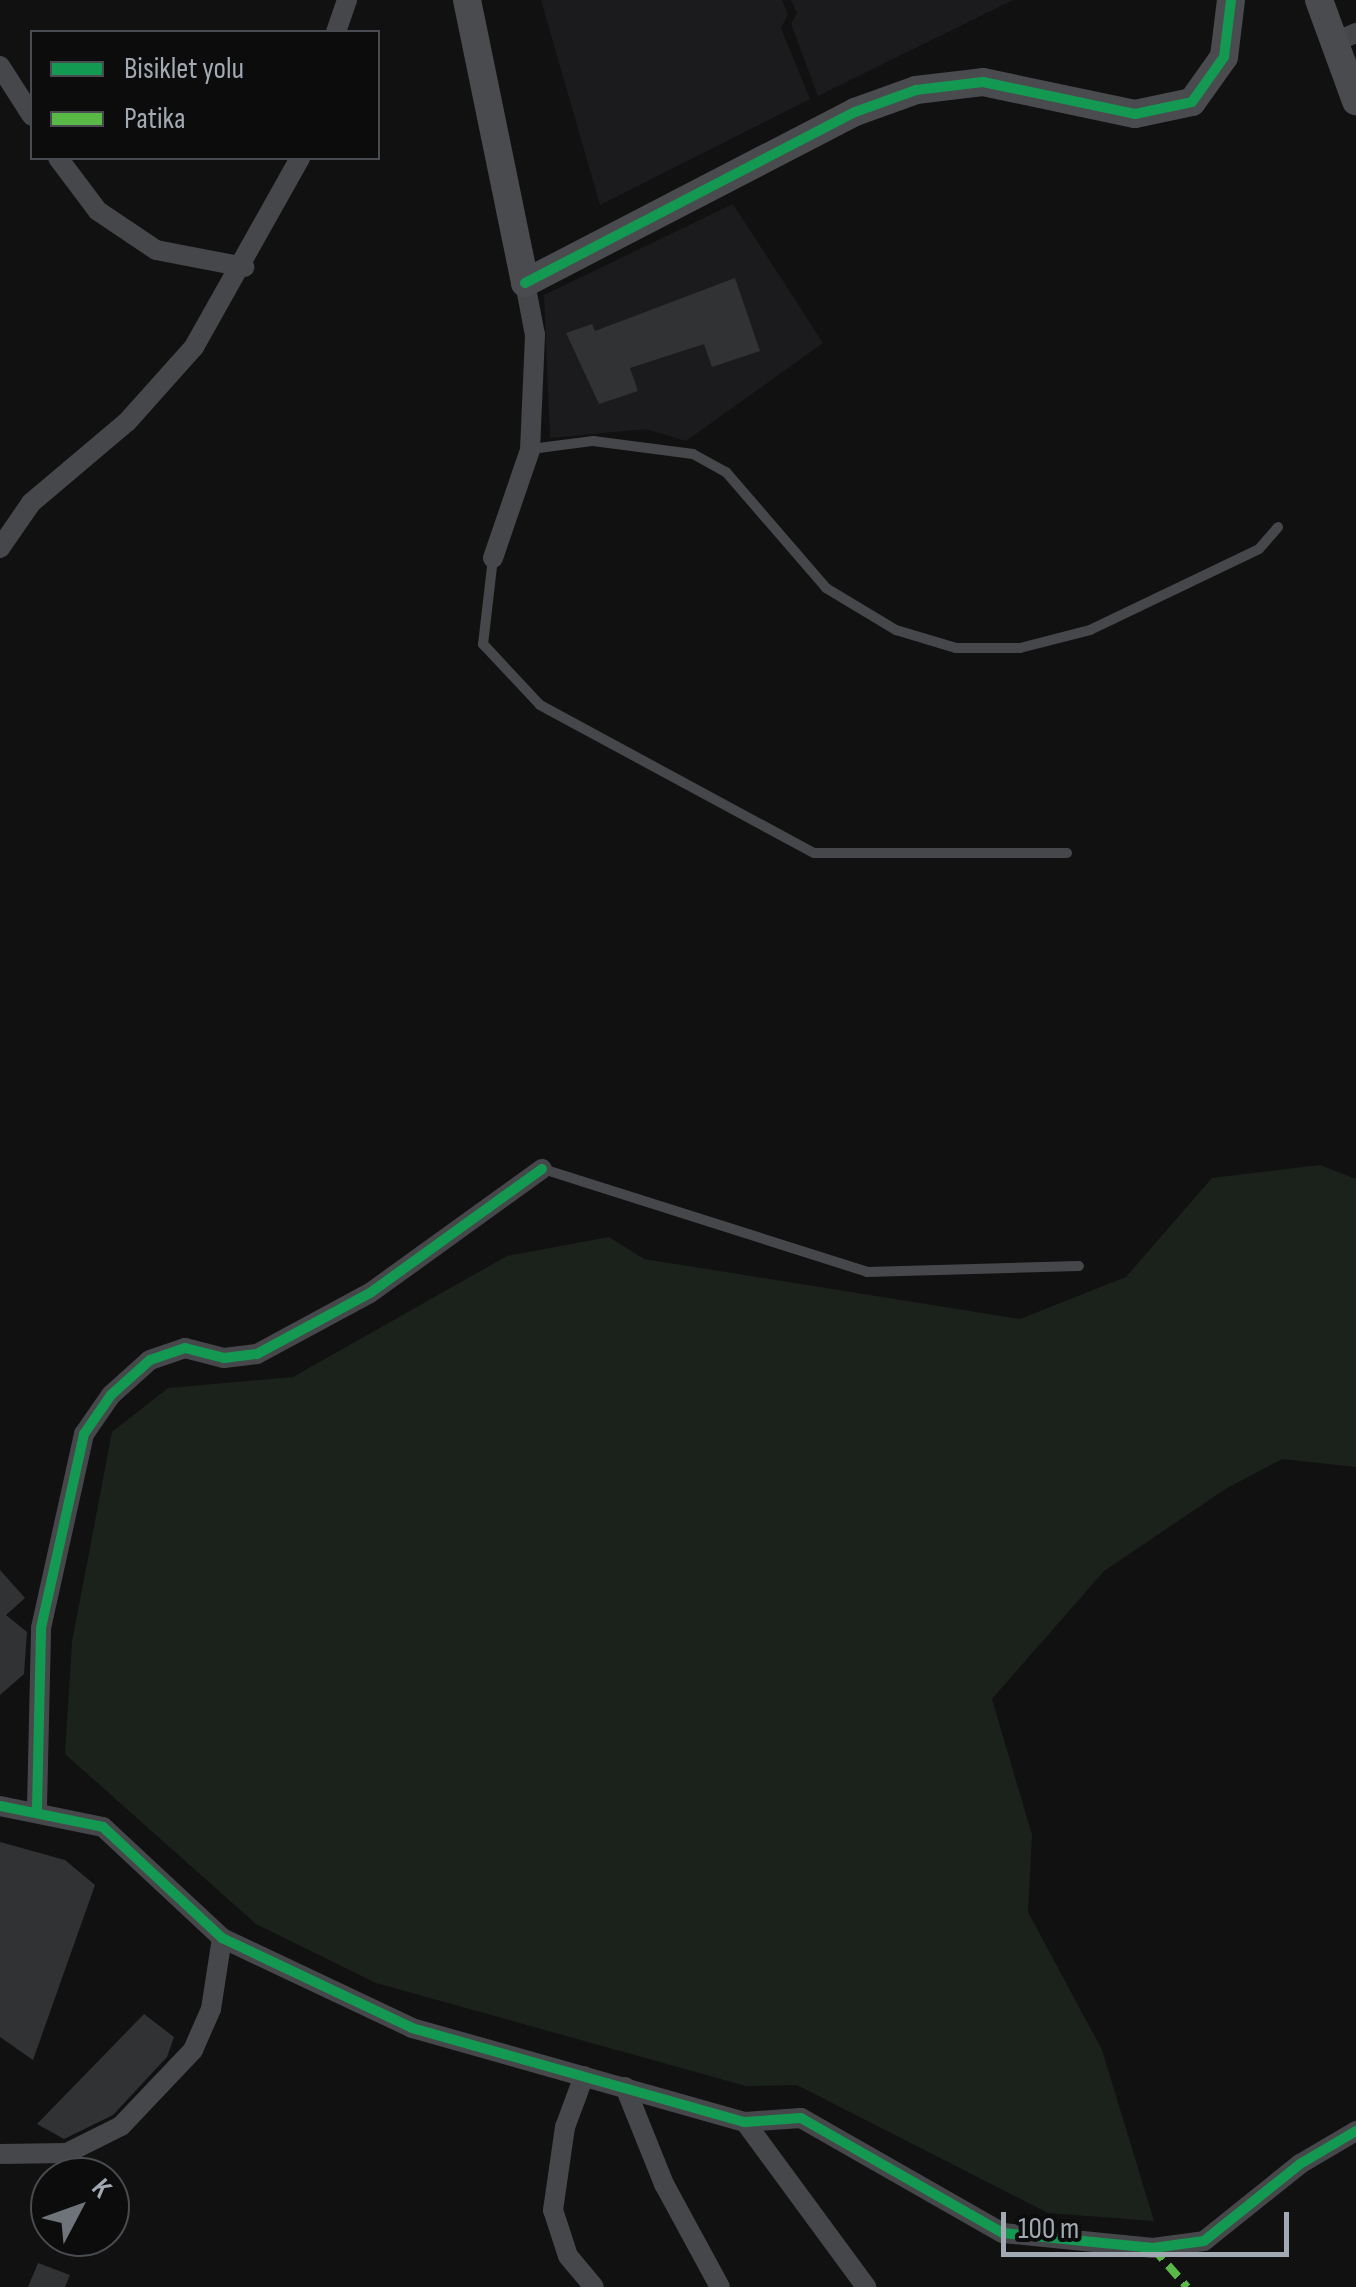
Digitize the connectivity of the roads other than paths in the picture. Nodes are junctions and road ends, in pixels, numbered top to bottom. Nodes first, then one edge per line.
1 (347, 0) edge
2 (467, 0) edge
3 (1232, 0) edge
4 (1319, 0) edge
5 (337, 30) edge
6 (1343, 38) edge
7 (0, 66) edge
8 (1356, 101) edge
9 (30, 113) edge
10 (60, 160) edge
11 (299, 160) edge
12 (244, 266) junction
13 (525, 283) junction
14 (530, 450) junction
15 (1278, 526) dead end
16 (0, 548) edge
17 (493, 558) joint
18 (1067, 853) dead end
19 (542, 1169) joint
20 (1079, 1266) dead end
21 (0, 1806) edge
22 (37, 1808) junction
23 (222, 1938) junction
24 (584, 2076) junction
25 (626, 2088) junction
26 (745, 2122) junction
27 (1356, 2132) edge
28 (0, 2154) edge
29 (594, 2287) edge
30 (720, 2287) edge
31 (866, 2287) edge

1 - 5 street
2 - 13 street
3 - 13 street
4 - 6 street
6 - 8 street
7 - 9 street
10 - 12 street
11 - 12 street
12 - 16 street
13 - 14 street
14 - 15 lane
14 - 17 street
17 - 18 lane
19 - 20 lane
19 - 22 street
21 - 22 street
22 - 23 street
23 - 24 street
23 - 28 street
24 - 25 street
24 - 29 street
25 - 26 street
25 - 30 street
26 - 27 street
26 - 31 street

